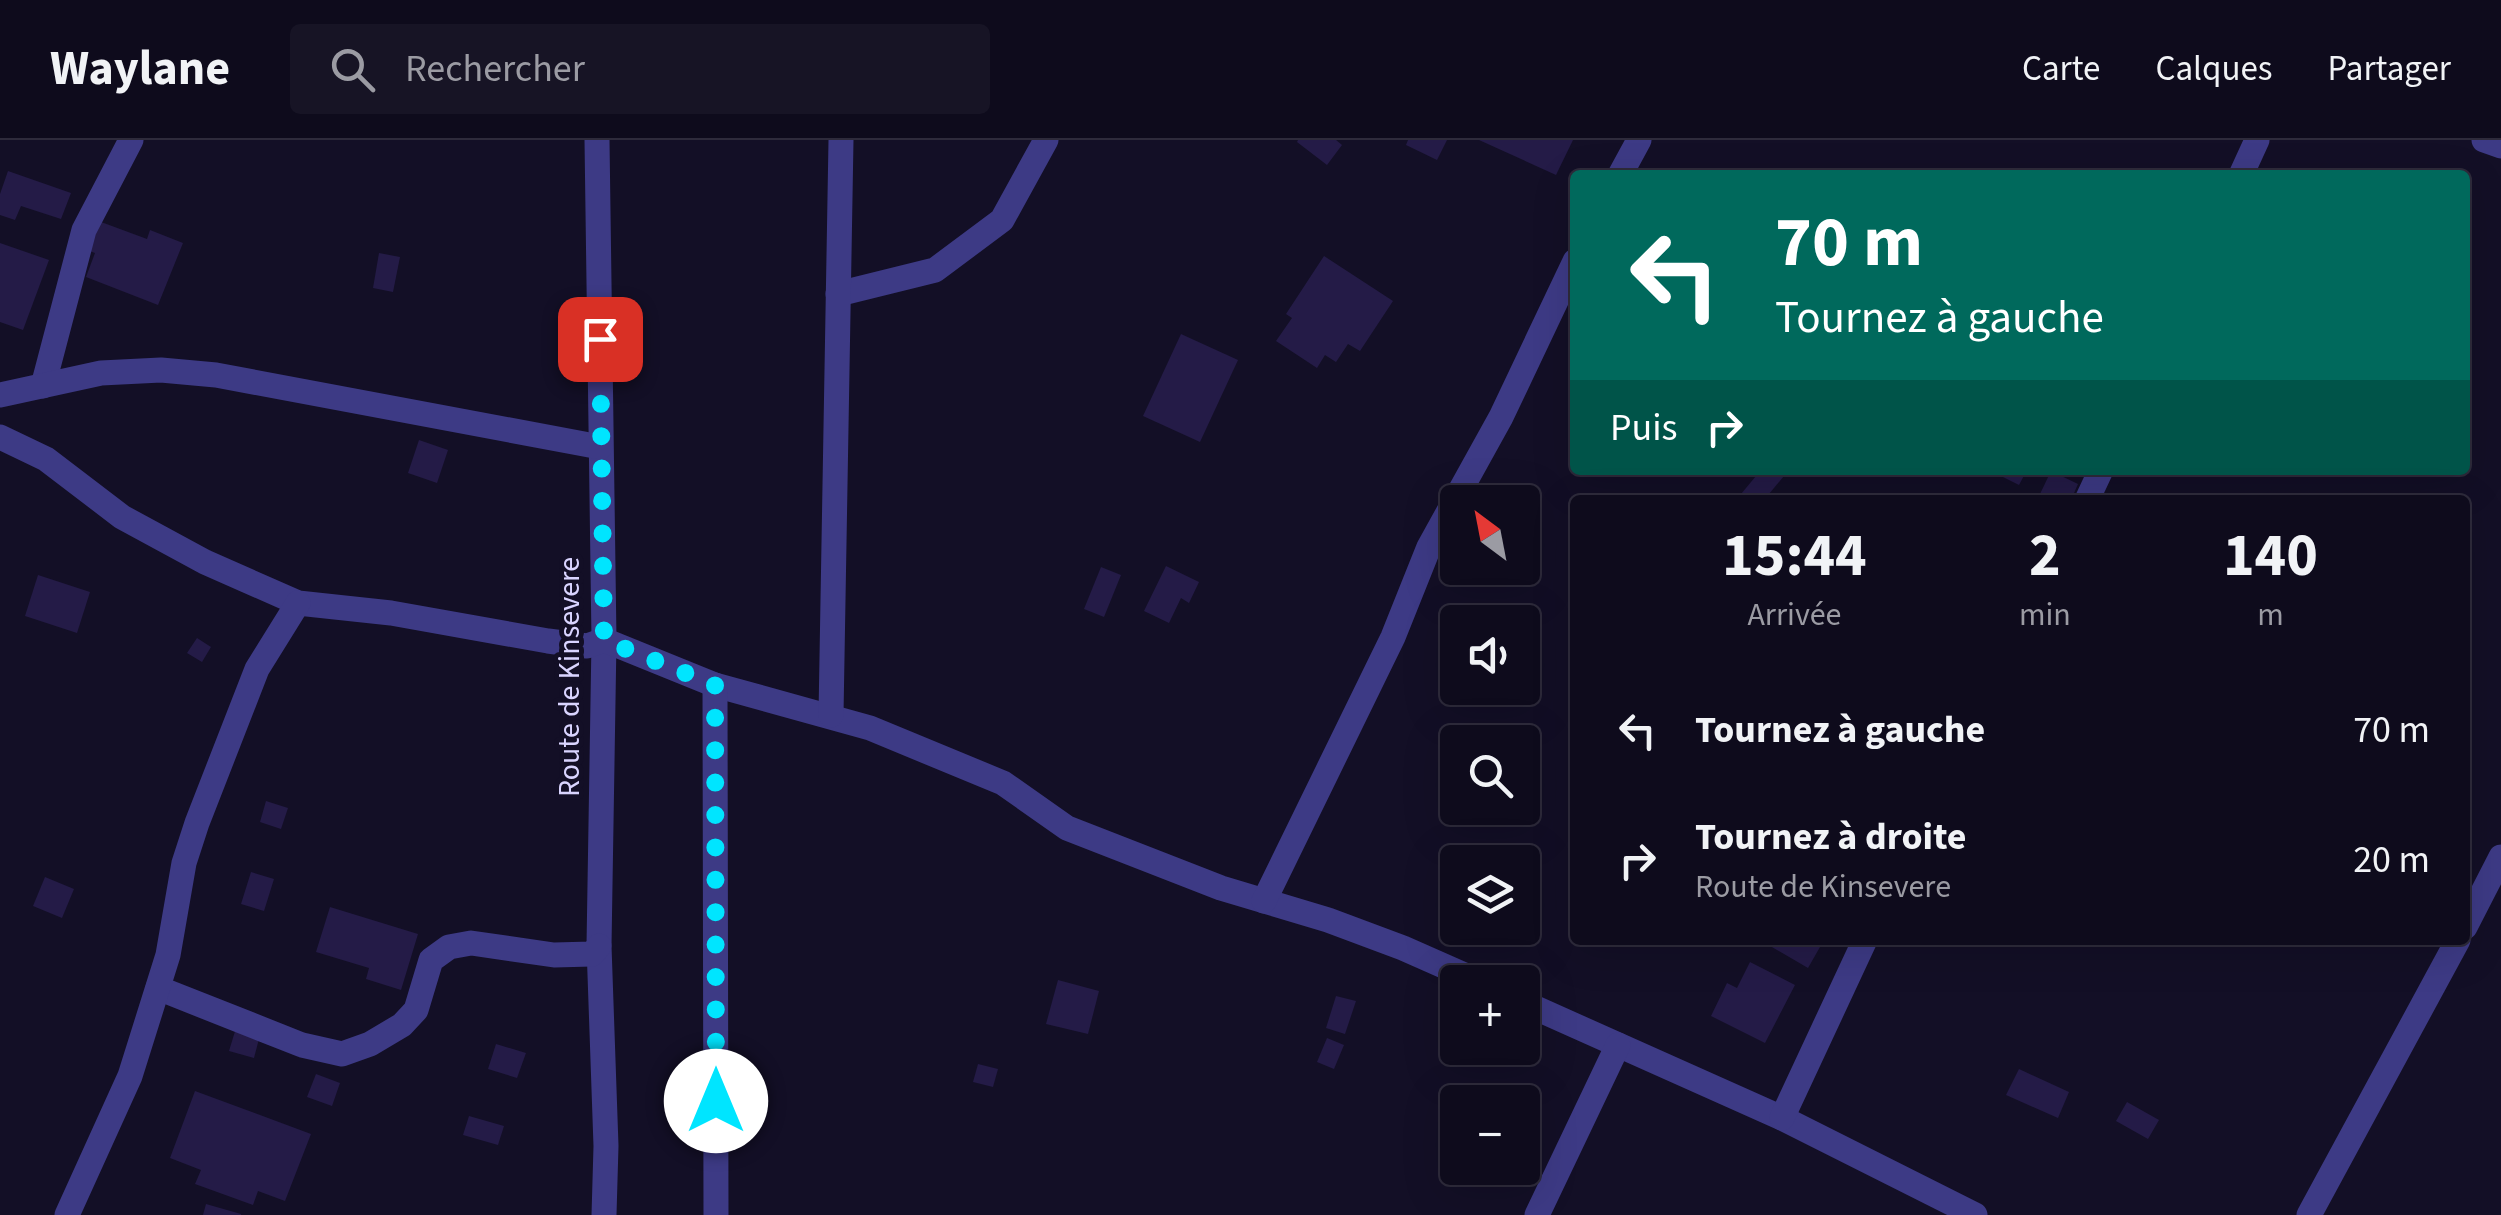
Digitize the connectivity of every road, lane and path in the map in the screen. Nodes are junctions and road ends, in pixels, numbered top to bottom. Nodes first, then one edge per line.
1 (130, 140) edge
2 (597, 140) edge
3 (841, 140) edge
4 (1046, 140) edge
5 (1639, 140) edge
6 (2257, 140) edge
7 (2484, 140) edge
8 (2501, 146) edge
9 (1623, 170) edge
10 (2243, 170) edge
11 (1570, 271) edge
12 (838, 294) junction
13 (43, 386) junction
14 (0, 395) edge
15 (0, 437) edge
16 (600, 446) junction
17 (298, 603) junction
18 (604, 640) junction
19 (715, 685) junction
20 (831, 715) junction
21 (2501, 857) edge
22 (1264, 902) junction
23 (2470, 916) edge
24 (1863, 945) edge
25 (2455, 945) edge
26 (600, 946) junction
27 (1442, 965) edge
28 (158, 988) junction
29 (1540, 1010) edge
30 (1618, 1045) junction
31 (1782, 1118) junction
32 (67, 1215) edge
33 (604, 1215) edge
34 (716, 1215) edge
35 (1536, 1215) edge
36 (1975, 1215) edge
37 (2310, 1215) edge

1 - 13 street
2 - 16 street, Route de Kinsevere
3 - 12 street
4 - 12 street
5 - 9 street
6 - 10 street
7 - 8 street
11 - 22 street
12 - 20 street
13 - 14 street
13 - 16 street
15 - 17 street
16 - 18 street, Route de Kinsevere
17 - 18 street
17 - 28 street
18 - 19 street
18 - 26 street, Route de Kinsevere
19 - 20 street
19 - 34 street
20 - 22 street
21 - 23 street
22 - 27 street
24 - 31 street
25 - 37 street
26 - 28 street
26 - 33 street, Route de Kinsevere
28 - 32 street
29 - 30 street
30 - 31 street
30 - 35 street
31 - 36 street

